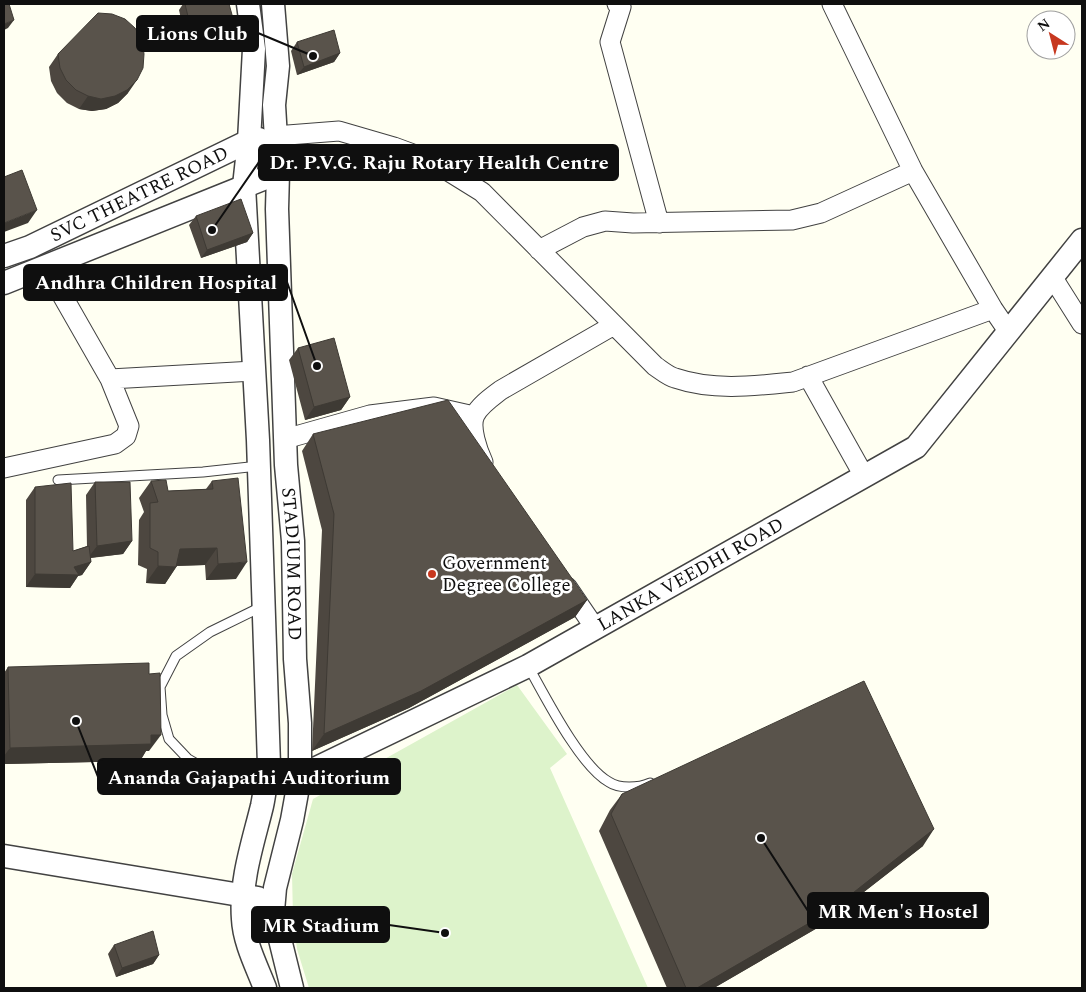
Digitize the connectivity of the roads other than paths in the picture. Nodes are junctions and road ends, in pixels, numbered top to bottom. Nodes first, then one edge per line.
1 (248, 4) edge
2 (617, 4) edge
3 (832, 4) edge
4 (275, 5) edge
5 (275, 125) junction
6 (249, 141) junction
7 (913, 171) junction
8 (278, 173) junction
9 (244, 186) junction
10 (659, 223) junction
11 (1082, 240) edge
12 (540, 250) junction
13 (4, 256) edge
14 (46, 267) junction
15 (1053, 278) junction
16 (4, 283) edge
17 (992, 308) junction
18 (1080, 316) edge
19 (614, 325) junction
20 (1008, 331) junction
21 (254, 370) junction
22 (808, 376) junction
23 (110, 379) junction
24 (474, 416) junction
25 (285, 439) junction
26 (258, 466) junction
27 (4, 468) edge
28 (864, 476) junction
29 (58, 480) dead end
30 (494, 480) edge
31 (556, 571) edge
32 (263, 606) junction
33 (595, 628) junction
34 (528, 666) junction
35 (300, 776) junction
36 (654, 781) edge
37 (265, 788) junction
38 (4, 856) edge
39 (243, 894) junction
40 (274, 901) junction
41 (265, 988) edge
42 (292, 988) edge

1 - 6 street, STADIUM ROAD
2 - 10 street
3 - 7 street
4 - 5 street, STADIUM ROAD
5 - 6 street, SVC THEATRE ROAD
5 - 8 street, STADIUM ROAD
5 - 12 street
6 - 9 street, STADIUM ROAD
6 - 13 street, SVC THEATRE ROAD
7 - 10 street
7 - 17 street
8 - 9 street, SVC THEATRE ROAD
8 - 25 street, STADIUM ROAD
9 - 14 street, SVC THEATRE ROAD
9 - 21 street, STADIUM ROAD
10 - 12 street
11 - 15 street, LANKA VEEDHI ROAD
12 - 19 street
14 - 16 street, SVC THEATRE ROAD
14 - 23 street
15 - 18 street
15 - 20 street, LANKA VEEDHI ROAD
17 - 20 street
17 - 22 street
19 - 22 street
19 - 24 street
20 - 28 street, LANKA VEEDHI ROAD
21 - 23 street
21 - 26 street, STADIUM ROAD
22 - 28 street
23 - 27 street
24 - 25 street
24 - 30 street
25 - 35 street, STADIUM ROAD
26 - 29 lane
26 - 32 street, STADIUM ROAD
28 - 33 street, LANKA VEEDHI ROAD
31 - 33 street
32 - 37 street, STADIUM ROAD
32 - 37 lane
33 - 34 street, LANKA VEEDHI ROAD
34 - 35 street, LANKA VEEDHI ROAD
34 - 36 lane
35 - 37 street, LANKA VEEDHI ROAD
35 - 40 street, STADIUM ROAD
37 - 39 street, STADIUM ROAD
38 - 39 street
39 - 40 street
39 - 41 street, STADIUM ROAD
40 - 42 street, STADIUM ROAD

